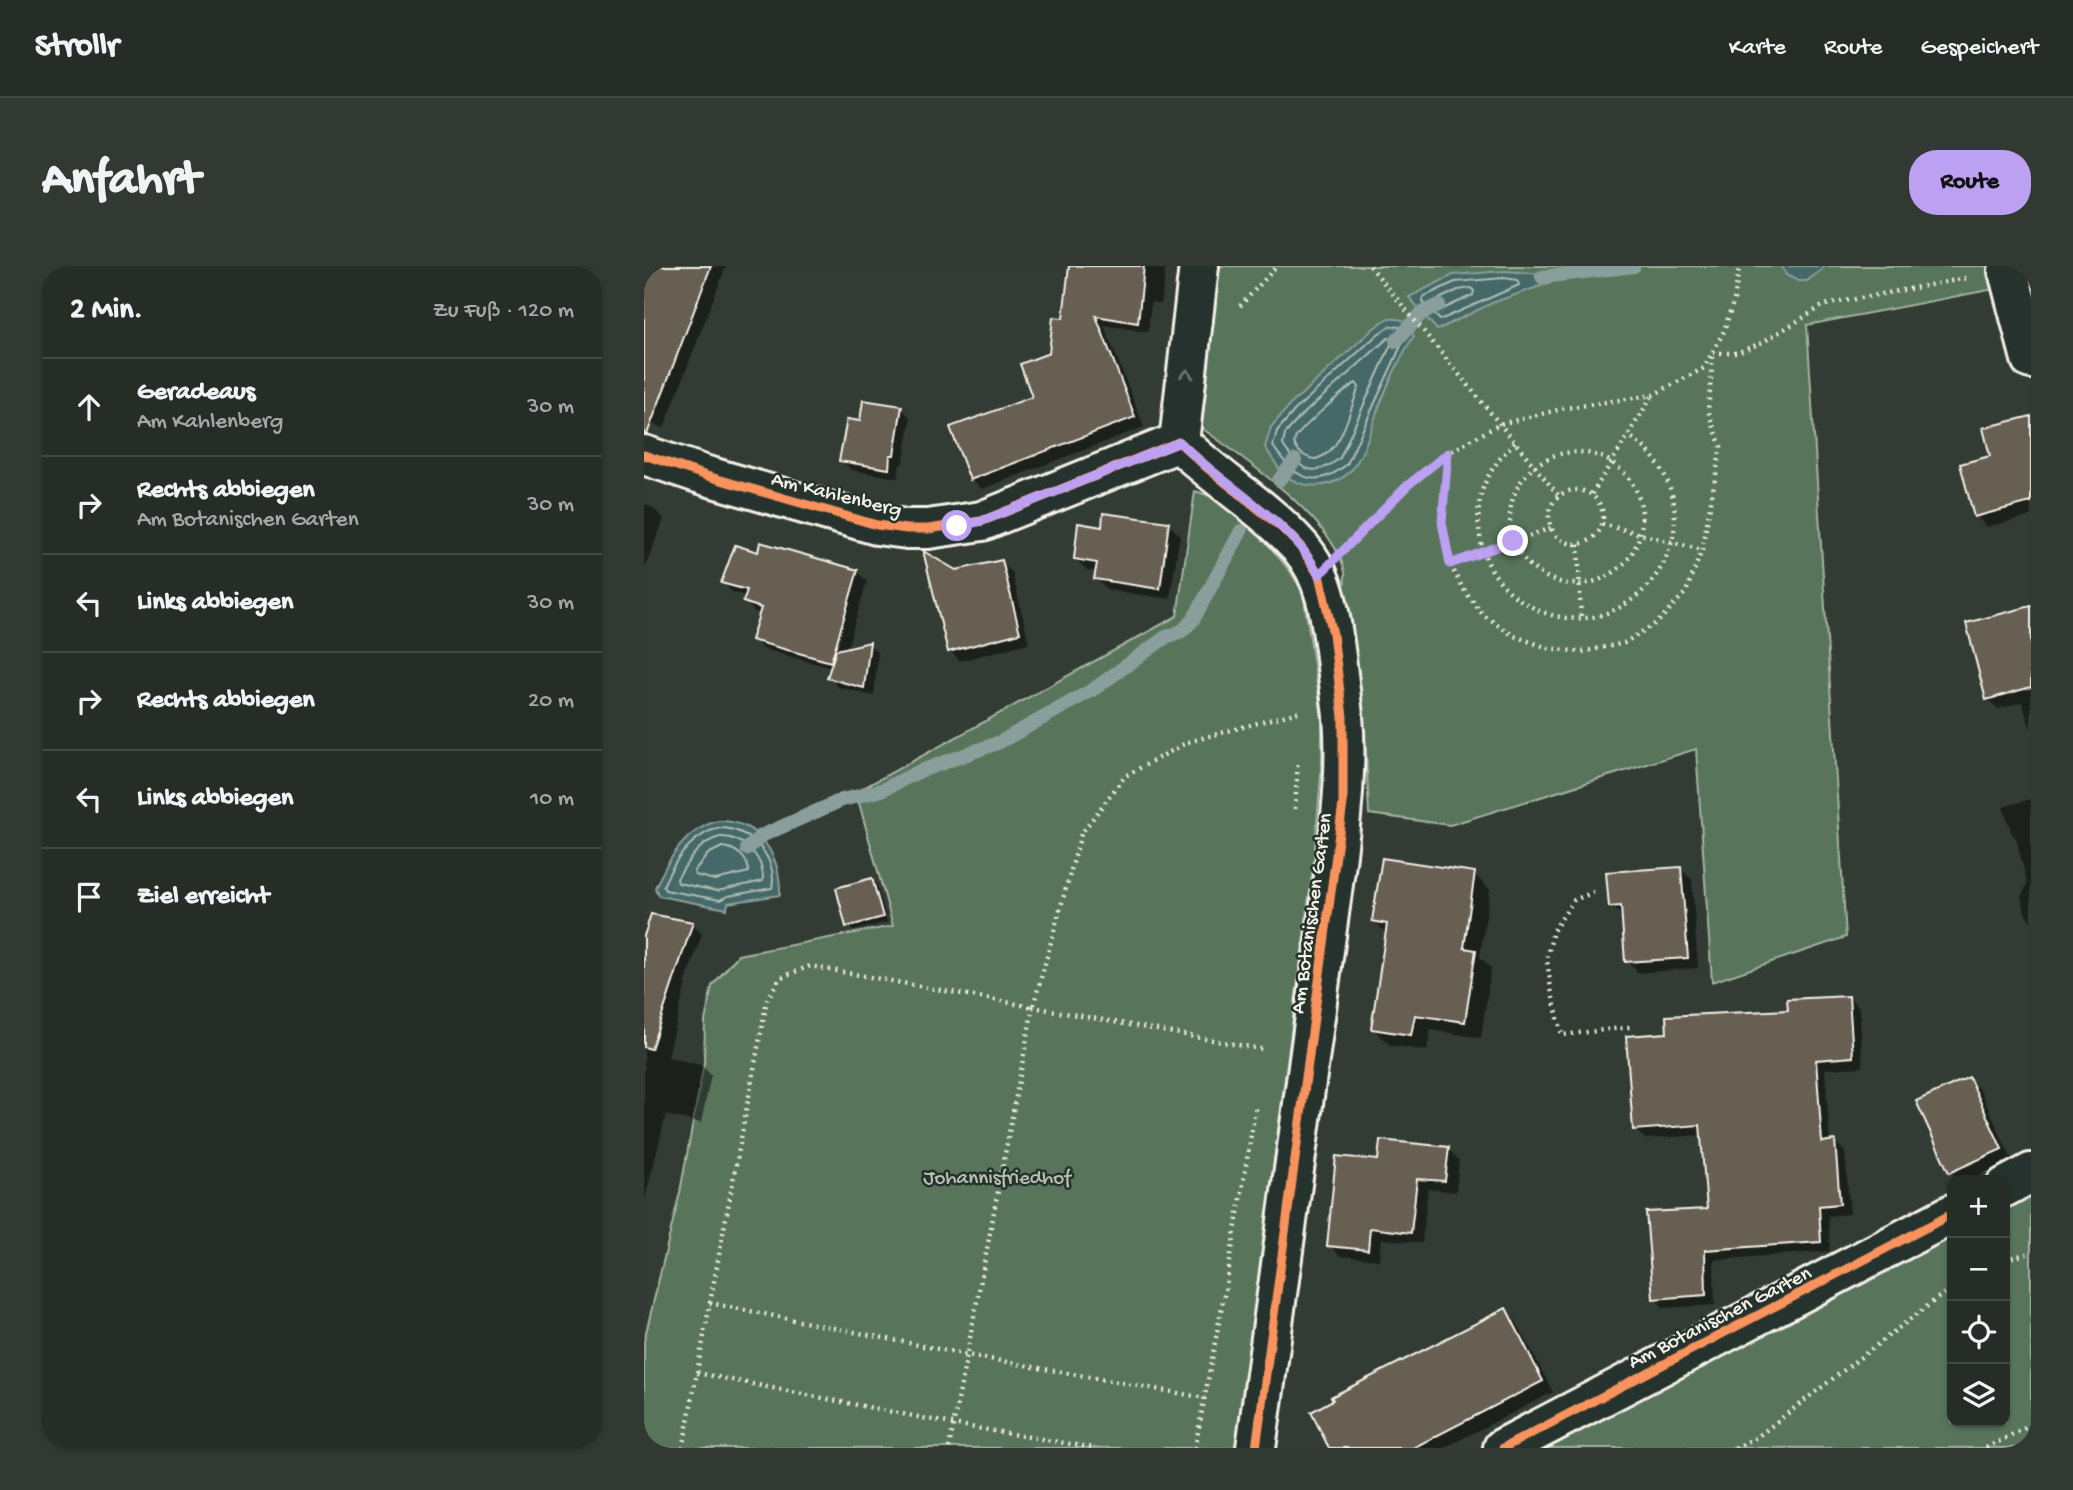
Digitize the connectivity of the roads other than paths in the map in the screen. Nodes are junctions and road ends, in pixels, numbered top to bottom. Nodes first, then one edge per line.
1 (1199, 266) edge
2 (2008, 271) road end
3 (2031, 359) edge
4 (1180, 442) junction
5 (644, 455) edge
6 (2031, 1173) edge
7 (2010, 1184) edge
8 (1947, 1217) edge
9 (1256, 1448) edge
10 (1503, 1448) edge

4 -> 1 street
2 - 3 street
4 - 5 street, Am Kahlenberg
4 - 9 street, Am Botanischen Garten
6 - 7 street
8 - 10 street, Am Botanischen Garten

